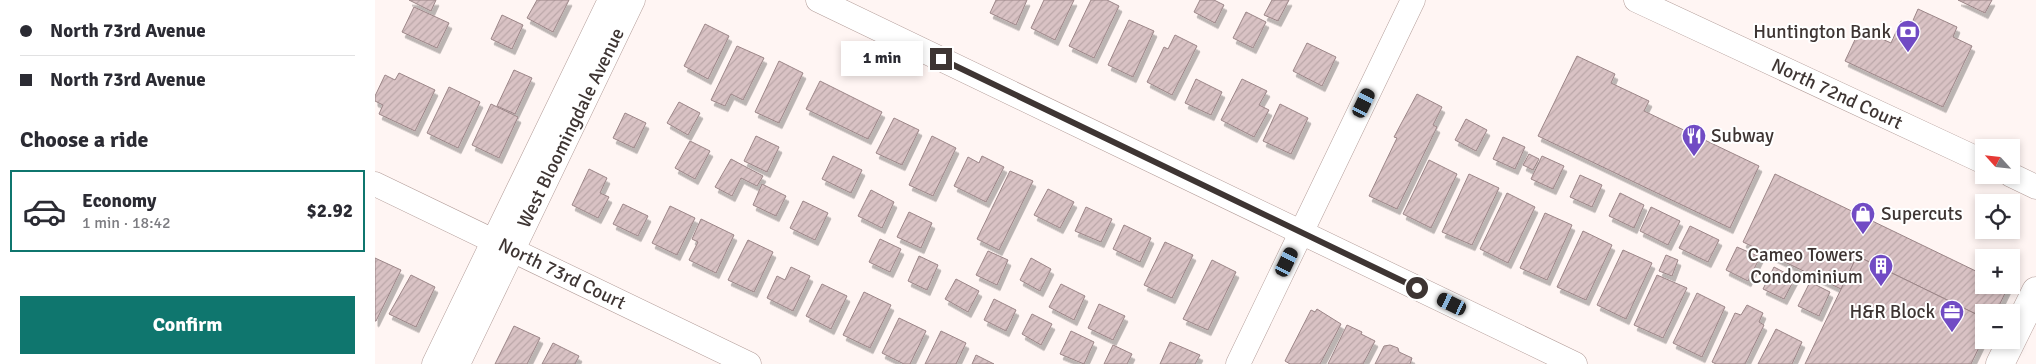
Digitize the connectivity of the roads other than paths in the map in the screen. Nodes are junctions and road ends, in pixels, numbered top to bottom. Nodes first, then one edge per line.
1 (610, 0) edge
2 (633, 0) edge
3 (818, 0) edge
4 (1413, 0) edge
5 (1636, 0) edge
6 (1975, 158) edge
7 (2020, 179) edge
8 (375, 184) edge
9 (2036, 187) edge
10 (1302, 232) junction
11 (503, 246) junction
12 (2036, 291) edge
13 (434, 364) edge
14 (458, 364) edge
15 (749, 364) edge
16 (1238, 364) edge
17 (1575, 364) edge
18 (2001, 364) edge

1 - 11 street, West Bloomingdale Avenue
2 - 11 street, West Bloomingdale Avenue
3 - 10 street
4 - 10 street
5 - 6 street, North 72nd Court
7 - 9 street
8 - 11 street, North 73rd Court
10 - 16 street
10 - 17 street
11 - 13 street, West Bloomingdale Avenue
11 - 14 street, West Bloomingdale Avenue
11 - 15 street, North 73rd Court
12 - 18 main road

